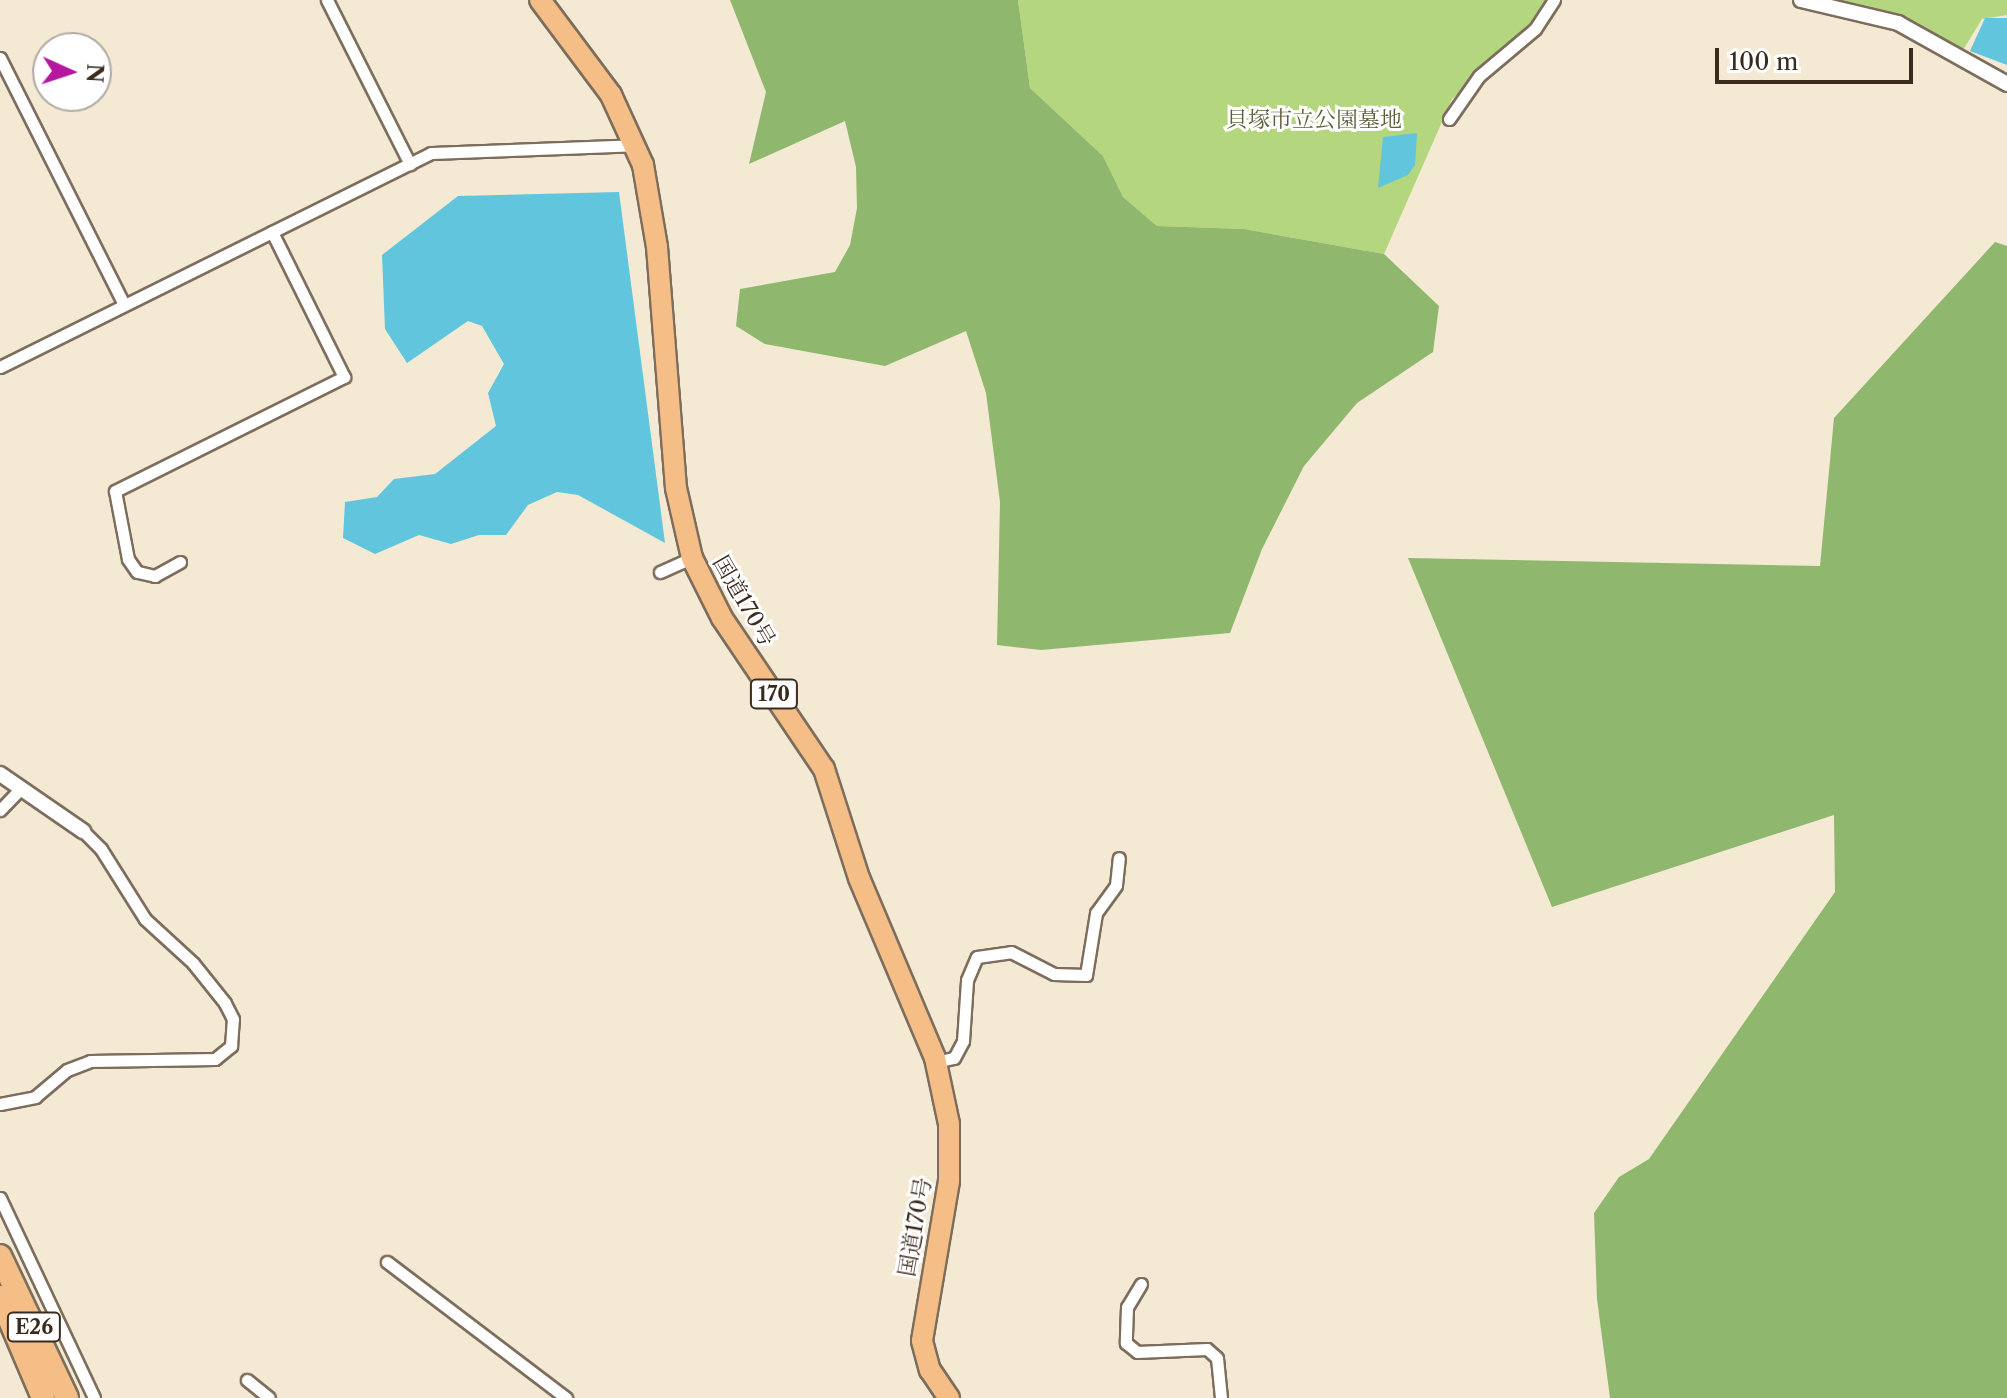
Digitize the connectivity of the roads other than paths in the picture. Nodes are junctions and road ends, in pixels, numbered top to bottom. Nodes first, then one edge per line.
1 (327, 0) edge
2 (540, 0) edge
3 (1554, 0) edge
4 (1801, 0) edge
5 (0, 58) edge
6 (2007, 84) edge
7 (1449, 119) dead end
8 (636, 145) junction
9 (410, 164) junction
10 (272, 232) junction
11 (124, 305) junction
12 (0, 367) edge
13 (692, 558) junction
14 (180, 562) dead end
15 (660, 572) dead end
16 (0, 774) edge
17 (20, 789) junction
18 (0, 810) edge
19 (83, 831) joint
20 (1119, 858) dead end
21 (936, 1062) junction
22 (0, 1104) edge
23 (0, 1198) edge
24 (0, 1256) edge
25 (387, 1262) dead end
26 (1141, 1284) dead end
27 (0, 1297) edge
28 (247, 1380) dead end
29 (43, 1398) edge
30 (67, 1398) edge
31 (94, 1398) edge
32 (269, 1398) edge
33 (566, 1398) edge
34 (949, 1398) edge
35 (1221, 1398) edge

1 - 9 street
2 - 8 highway, 国道170号 / 170
3 - 7 street
4 - 6 street
5 - 11 street
8 - 9 street
8 - 13 highway, 国道170号 / 170
9 - 10 street
10 - 11 street
10 - 14 street
11 - 12 street
13 - 15 street
13 - 21 highway, 国道170号 / 170
16 - 17 street
17 - 18 street
17 - 19 street
19 - 22 street
20 - 21 street
21 - 34 highway, 国道170号 / 170
23 - 31 street
24 - 30 highway, E26
25 - 33 street
26 - 35 street
27 - 29 highway, E26
28 - 32 street

